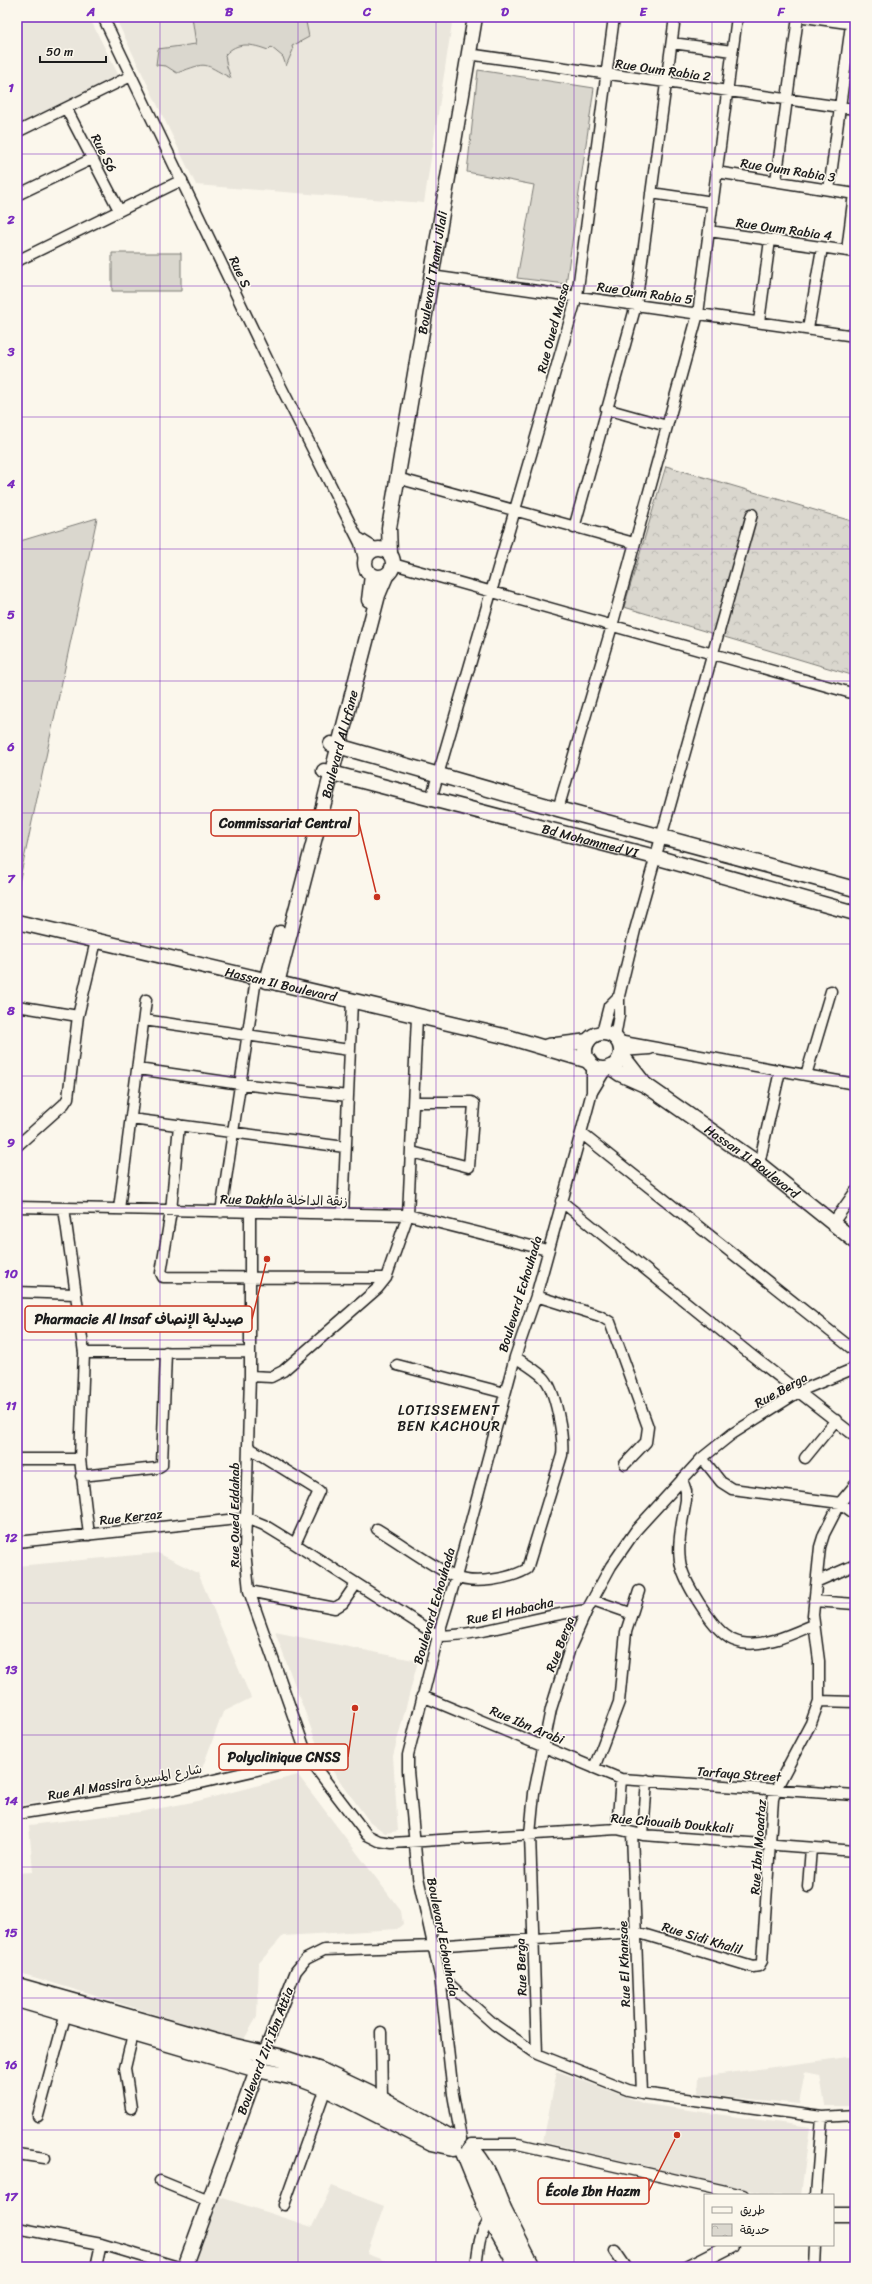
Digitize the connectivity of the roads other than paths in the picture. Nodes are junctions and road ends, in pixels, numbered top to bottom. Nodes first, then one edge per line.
1 (103, 17) edge
2 (475, 17) edge
3 (614, 17) edge
4 (675, 17) edge
5 (737, 17) edge
6 (798, 17) edge
7 (804, 17) edge
8 (853, 22) edge
9 (672, 43) junction
10 (732, 51) junction
11 (468, 54) junction
12 (606, 75) junction
13 (131, 76) junction
14 (666, 83) junction
15 (727, 92) junction
16 (787, 100) junction
17 (840, 107) junction
18 (66, 108) junction
19 (855, 110) edge
20 (17, 132) edge
21 (92, 159) junction
22 (716, 172) junction
23 (182, 180) junction
24 (776, 181) junction
25 (829, 190) junction
26 (652, 193) junction
27 (855, 194) edge
28 (17, 195) edge
29 (712, 202) junction
30 (119, 210) junction
31 (709, 231) junction
32 (770, 240) junction
33 (822, 248) junction
34 (851, 252) edge
35 (17, 261) edge
36 (431, 276) junction
37 (577, 296) junction
38 (636, 305) junction
39 (698, 314) junction
40 (759, 322) junction
41 (808, 329) junction
42 (855, 336) edge
43 (606, 409) junction
44 (667, 426) junction
45 (397, 478) junction
46 (513, 511) junction
47 (752, 514) dead end
48 (574, 528) junction
49 (357, 537) junction
50 (634, 543) junction
51 (385, 558) junction
52 (368, 569) junction
53 (492, 590) junction
54 (612, 626) junction
55 (711, 654) junction
56 (855, 694) edge
57 (335, 745) junction
58 (328, 772) junction
59 (438, 775) junction
60 (431, 800) junction
61 (558, 809) junction
62 (661, 835) junction
63 (655, 857) junction
64 (855, 889) edge
65 (855, 912) edge
66 (17, 922) edge
67 (96, 941) junction
68 (267, 981) junction
69 (831, 991) dead end
70 (619, 996) junction
71 (146, 1000) dead end
72 (352, 1001) junction
73 (17, 1006) edge
74 (78, 1016) junction
75 (417, 1017) junction
76 (144, 1020) junction
77 (248, 1034) junction
78 (588, 1041) junction
79 (616, 1043) junction
80 (544, 1047) junction
81 (349, 1050) junction
82 (590, 1063) junction
83 (608, 1068) junction
84 (138, 1069) junction
85 (780, 1071) junction
86 (806, 1075) junction
87 (240, 1084) junction
88 (855, 1084) edge
89 (647, 1086) junction
90 (592, 1092) junction
91 (348, 1096) junction
92 (414, 1102) junction
93 (131, 1119) junction
94 (179, 1125) junction
95 (233, 1132) junction
96 (581, 1133) junction
97 (17, 1146) edge
98 (345, 1146) junction
99 (412, 1152) junction
100 (759, 1164) junction
101 (855, 1192) edge
102 (561, 1201) junction
103 (17, 1207) edge
104 (64, 1208) junction
105 (119, 1209) junction
106 (171, 1210) junction
107 (221, 1212) junction
108 (250, 1212) junction
109 (343, 1214) junction
110 (408, 1215) junction
111 (833, 1223) junction
112 (855, 1241) edge
113 (547, 1250) junction
114 (250, 1278) junction
115 (386, 1278) junction
116 (17, 1292) edge
117 (74, 1294) junction
118 (536, 1296) junction
119 (855, 1351) edge
120 (166, 1352) junction
121 (250, 1352) junction
122 (84, 1353) junction
123 (515, 1357) junction
124 (397, 1365) dead end
125 (855, 1368) edge
126 (250, 1376) junction
127 (800, 1391) junction
128 (505, 1393) junction
129 (836, 1420) junction
130 (855, 1436) edge
131 (248, 1448) junction
132 (702, 1458) junction
133 (805, 1458) dead end
134 (17, 1459) edge
135 (80, 1459) junction
136 (625, 1464) dead end
137 (81, 1476) junction
138 (682, 1478) junction
139 (855, 1486) edge
140 (840, 1503) junction
141 (855, 1514) edge
142 (247, 1518) junction
143 (377, 1529) dead end
144 (89, 1535) junction
145 (17, 1542) edge
146 (295, 1544) junction
147 (855, 1565) edge
148 (456, 1577) junction
149 (818, 1581) junction
150 (356, 1584) junction
151 (250, 1591) junction
152 (639, 1591) dead end
153 (592, 1600) junction
154 (814, 1601) junction
155 (855, 1604) edge
156 (587, 1610) junction
157 (630, 1613) junction
158 (813, 1625) junction
159 (438, 1636) junction
160 (422, 1696) junction
161 (819, 1701) junction
162 (855, 1702) edge
163 (542, 1745) junction
164 (308, 1758) junction
165 (594, 1768) junction
166 (621, 1779) junction
167 (647, 1780) junction
168 (776, 1789) junction
169 (855, 1795) edge
170 (17, 1814) edge
171 (617, 1829) junction
172 (632, 1833) junction
173 (530, 1834) junction
174 (643, 1835) junction
175 (414, 1841) junction
176 (771, 1844) junction
177 (811, 1848) junction
178 (855, 1851) edge
179 (808, 1887) dead end
180 (636, 1932) junction
181 (534, 1939) junction
182 (433, 1946) junction
183 (760, 1966) joint
184 (440, 1976) junction
185 (17, 1986) edge
186 (17, 1999) edge
187 (66, 2013) junction
188 (381, 2032) dead end
189 (132, 2034) junction
190 (263, 2054) junction
191 (537, 2054) junction
192 (257, 2069) junction
193 (326, 2088) junction
194 (642, 2093) junction
195 (382, 2100) junction
196 (131, 2108) dead end
197 (855, 2115) edge
198 (38, 2116) dead end
199 (822, 2117) junction
200 (463, 2146) junction
201 (17, 2154) edge
202 (45, 2158) dead end
203 (160, 2181) dead end
204 (739, 2194) edge
205 (816, 2194) edge
206 (209, 2201) junction
207 (284, 2205) dead end
208 (834, 2214) edge
209 (855, 2214) edge
210 (498, 2215) junction
211 (17, 2228) edge
212 (100, 2244) junction
213 (730, 2246) edge
214 (816, 2246) edge
215 (615, 2251) dead end
216 (96, 2267) edge
217 (178, 2267) edge
218 (185, 2267) edge
219 (476, 2267) edge
220 (518, 2267) edge
221 (532, 2267) edge
222 (626, 2267) edge
223 (689, 2267) edge
224 (815, 2267) edge

1 - 13 street, Rue S
2 - 11 street, Boulevard Thami Jilali
3 - 12 street, Rue Oued Massa
4 - 9 street
5 - 10 street
6 - 16 street
7 - 8 street
8 - 17 street
9 - 10 street
9 - 14 street
10 - 15 street
11 - 12 street, Rue Oum Rabia 2
11 - 36 street, Boulevard Thami Jilali
12 - 14 street, Rue Oum Rabia 2
12 - 37 street, Rue Oued Massa
13 - 18 street
13 - 23 street, Rue S
14 - 15 street, Rue Oum Rabia 2
14 - 26 street
15 - 16 street, Rue Oum Rabia 2
15 - 22 street
16 - 17 street, Rue Oum Rabia 2
16 - 24 street
17 - 19 street, Rue Oum Rabia 2
17 - 25 street
18 - 20 street
18 - 21 street, Rue S6
21 - 28 street
21 - 30 street, Rue S6
22 - 24 street, Rue Oum Rabia 3
22 - 29 street
23 - 30 street
23 - 49 street, Rue S
24 - 25 street, Rue Oum Rabia 3
25 - 27 street, Rue Oum Rabia 3
26 - 29 street
26 - 38 street
27 - 34 street
29 - 31 street
30 - 35 street
31 - 32 street, Rue Oum Rabia 4
31 - 39 street
32 - 33 street, Rue Oum Rabia 4
32 - 40 street
33 - 34 street, Rue Oum Rabia 4
33 - 41 street
36 - 37 street, Rue Oum Rabia 5
36 - 45 street, Boulevard Thami Jilali
37 - 38 street, Rue Oum Rabia 5
37 - 46 street, Rue Oued Massa
38 - 39 street, Rue Oum Rabia 5
38 - 43 street
39 - 40 street, Rue Oum Rabia 5
39 - 44 street
40 - 41 street, Rue Oum Rabia 5
41 - 42 street, Rue Oum Rabia 5
43 - 44 street
43 - 48 street
44 - 50 street
45 - 46 street
45 - 51 street, Boulevard Thami Jilali
46 - 48 street
46 - 53 street, Rue Oued Massa
47 - 55 street
48 - 50 street
49 - 51 street
49 - 52 street, Rue S
50 - 54 street
51 - 52 street
51 - 52 street
51 - 53 street
51 - 57 street, Boulevard Al Irfane
52 - 57 street, Boulevard Al Irfane
53 - 54 street
53 - 59 street, Rue Oued Massa
54 - 55 street
54 - 61 street
55 - 56 street
55 - 62 street
57 - 58 street, Boulevard Al Irfane
57 - 59 street, Bd Mohammed VI
58 - 60 street, Bd Mohammed VI
58 - 68 street, Boulevard Al Irfane
59 - 60 street, Rue Oued Massa
59 - 61 street, Bd Mohammed VI
60 - 63 street, Bd Mohammed VI
61 - 62 street, Bd Mohammed VI
62 - 63 street
62 - 64 street, Bd Mohammed VI
63 - 65 street, Bd Mohammed VI
63 - 70 street
66 - 67 street, Hassan II Boulevard
67 - 68 street, Hassan II Boulevard
67 - 74 street
68 - 72 street, Hassan II Boulevard
68 - 77 street
69 - 86 street
70 - 79 street
70 - 79 street
71 - 76 street
72 - 75 street, Hassan II Boulevard
72 - 81 street
73 - 74 street
74 - 97 street
75 - 80 street, Hassan II Boulevard
75 - 92 street
76 - 77 street
76 - 84 street
77 - 81 street
77 - 87 street
78 - 79 street
78 - 80 street, Hassan II Boulevard
78 - 82 street
79 - 83 street
79 - 85 street
79 - 89 street, Hassan II Boulevard
80 - 82 street, Hassan II Boulevard
81 - 91 street
82 - 83 street
82 - 90 street, Boulevard Echouhada
83 - 89 street, Hassan II Boulevard
83 - 90 street, Boulevard Echouhada
84 - 87 street
84 - 93 street
85 - 86 street
85 - 100 street
86 - 88 street
87 - 91 street
87 - 95 street
89 - 100 street, Hassan II Boulevard
90 - 96 street, Boulevard Echouhada
91 - 98 street
92 - 99 street
92 - 99 street
93 - 94 street
93 - 105 street
94 - 95 street
94 - 106 street
95 - 98 street
95 - 107 street
96 - 102 street, Boulevard Echouhada
96 - 119 street
98 - 109 street
99 - 110 street
100 - 111 street, Hassan II Boulevard
101 - 111 street
102 - 113 street, Boulevard Echouhada
102 - 127 street
103 - 104 street, Rue Dakhla زنقة الداخلة
104 - 105 street, Rue Dakhla زنقة الداخلة
104 - 117 street
105 - 106 street, Rue Dakhla زنقة الداخلة
106 - 107 street, Rue Dakhla زنقة الداخلة
106 - 114 street
107 - 108 street, Rue Dakhla زنقة الداخلة
108 - 109 street, Rue Dakhla زنقة الداخلة
108 - 114 street, Rue Oued Eddahab
109 - 110 street, Rue Dakhla زنقة الداخلة
110 - 113 street, Rue Dakhla زنقة الداخلة
110 - 115 street
111 - 112 street, Hassan II Boulevard
113 - 118 street, Boulevard Echouhada
114 - 115 street
114 - 121 street, Rue Oued Eddahab
115 - 126 street
116 - 117 street
117 - 122 street
118 - 123 street, Boulevard Echouhada
118 - 136 street
120 - 121 street
120 - 122 street
120 - 137 street
121 - 126 street, Rue Oued Eddahab
122 - 135 street
123 - 128 street, Boulevard Echouhada
123 - 148 street
124 - 128 street
125 - 127 street, Rue Berga
126 - 131 street, Rue Oued Eddahab
127 - 129 street
127 - 132 street, Rue Berga
128 - 148 street, Boulevard Echouhada
129 - 130 street
129 - 133 street
131 - 142 street, Rue Oued Eddahab
131 - 146 street
132 - 138 street, Rue Berga
132 - 140 street
134 - 135 street
135 - 137 street
137 - 144 street
138 - 153 street, Rue Berga
138 - 158 street
139 - 140 street, Rue Ibn Moaataz
140 - 141 street
140 - 149 street, Rue Ibn Moaataz
142 - 144 street, Rue Kerzaz
142 - 146 street
142 - 151 street, Rue Oued Eddahab
143 - 148 street
144 - 145 street, Rue Kerzaz
146 - 150 street
147 - 149 street
148 - 159 street, Boulevard Echouhada
149 - 154 street, Rue Ibn Moaataz
150 - 151 street
150 - 159 street
151 - 164 street, Rue Oued Eddahab
152 - 157 street
153 - 156 street, Rue Berga
153 - 157 street
154 - 155 street
154 - 158 street, Rue Ibn Moaataz
156 - 159 street, Rue El Habacha
156 - 163 street, Rue Berga
157 - 165 street
158 - 161 street, Rue Ibn Moaataz
159 - 160 street, Boulevard Echouhada
160 - 163 street, Rue Ibn Arabi
160 - 175 street, Boulevard Echouhada
161 - 162 street
161 - 168 street, Rue Ibn Moaataz
163 - 165 street, Rue Ibn Arabi
163 - 173 street, Rue Berga
164 - 170 street, Rue Al Massira شارع المسيرة
164 - 175 street, Rue Oued Eddahab
165 - 166 street, Rue Ibn Arabi
166 - 167 street, Tarfaya Street
166 - 171 street
167 - 168 street, Tarfaya Street
167 - 174 street
168 - 169 street, Tarfaya Street
168 - 176 street, Rue Ibn Moaataz
171 - 172 street, Rue Chouaib Doukkali
171 - 173 street, Rue Chouaib Doukkali
172 - 174 street, Rue Chouaib Doukkali
172 - 180 street, Rue El Khansae
173 - 175 street, Rue Chouaib Doukkali
173 - 181 street, Rue Berga
174 - 176 street, Rue Chouaib Doukkali
175 - 182 street, Boulevard Echouhada
176 - 177 street, Rue Chouaib Doukkali
176 - 183 street, Rue Ibn Moaataz
177 - 178 street, Rue Chouaib Doukkali
177 - 179 street
180 - 181 street, Boulevard Ziri Ibn Attia
180 - 183 street, Rue Sidi Khalil
180 - 194 street, Rue El Khansae
181 - 182 street, Boulevard Ziri Ibn Attia
181 - 191 street, Rue Berga
182 - 184 street, Boulevard Echouhada
182 - 190 street, Boulevard Ziri Ibn Attia
184 - 191 street
184 - 200 street, Boulevard Echouhada
185 - 190 main road
186 - 187 main road
187 - 189 main road
187 - 198 street
188 - 195 street
189 - 192 main road
189 - 196 street
190 - 192 street, Boulevard Ziri Ibn Attia
190 - 195 main road
191 - 194 street
192 - 193 main road
192 - 206 street, Boulevard Ziri Ibn Attia
193 - 200 main road
193 - 207 street
194 - 199 street
195 - 200 main road
197 - 199 street
199 - 205 street
200 - 204 street
200 - 210 main road
201 - 202 street
203 - 206 street
206 - 218 street, Boulevard Ziri Ibn Attia
208 - 209 street
210 - 219 street
210 - 220 main road
210 - 221 main road
211 - 212 street
212 - 216 street
212 - 217 street
213 - 223 street
214 - 224 street
215 - 222 street

